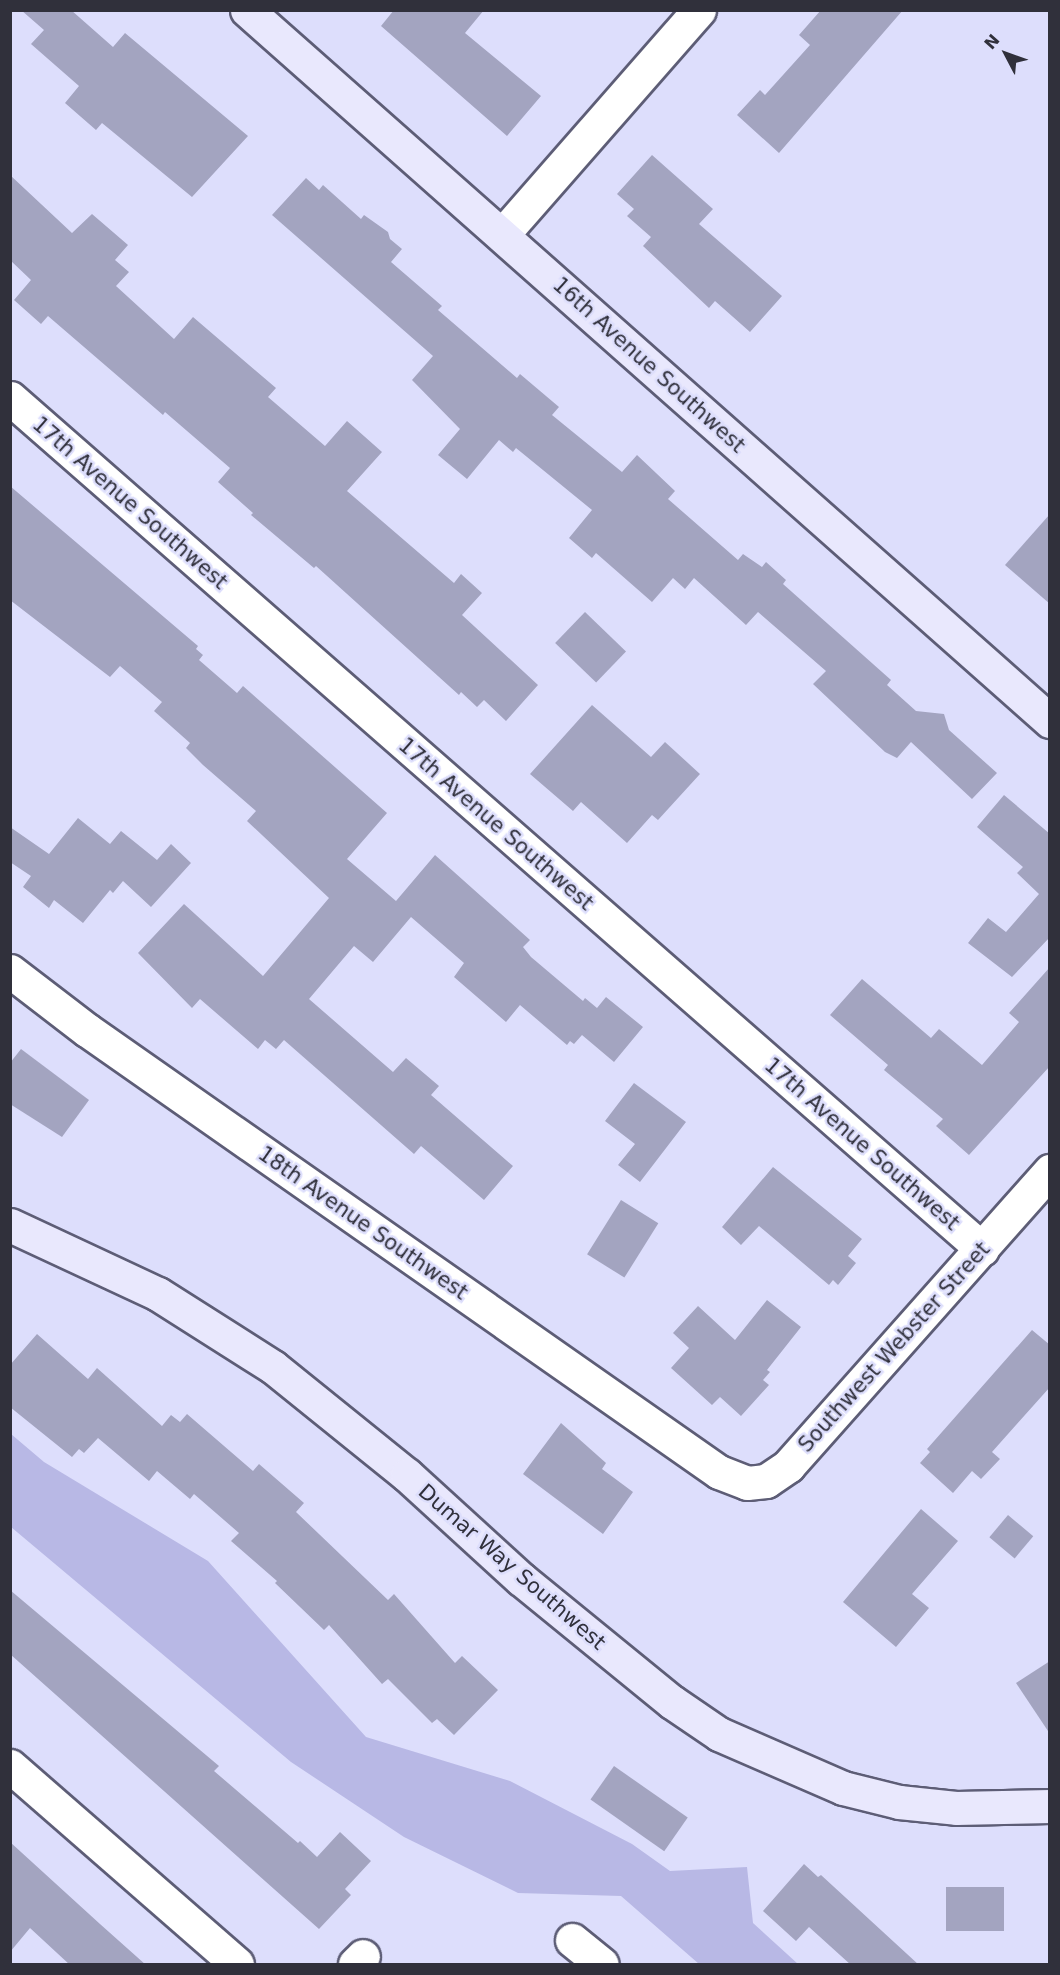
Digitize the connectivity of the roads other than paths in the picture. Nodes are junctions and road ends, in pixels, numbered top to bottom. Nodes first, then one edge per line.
1 (247, 10) edge
2 (699, 10) edge
3 (502, 235) junction
4 (10, 398) edge
5 (1050, 721) edge
6 (10, 970) edge
7 (1050, 1171) edge
8 (10, 1225) edge
9 (982, 1249) junction
10 (718, 1472) joint
11 (10, 1766) edge
12 (1050, 1806) edge
13 (572, 1940) dead end
14 (237, 1965) edge
15 (602, 1965) edge

1 - 3 street, 16th Avenue Southwest
2 - 3 street
3 - 5 street, 16th Avenue Southwest
4 - 9 street, 17th Avenue Southwest
6 - 10 street, 18th Avenue Southwest
7 - 9 street, Southwest Webster Street
8 - 12 street, Dumar Way Southwest
9 - 10 street, Southwest Webster Street
11 - 14 street
13 - 15 street

